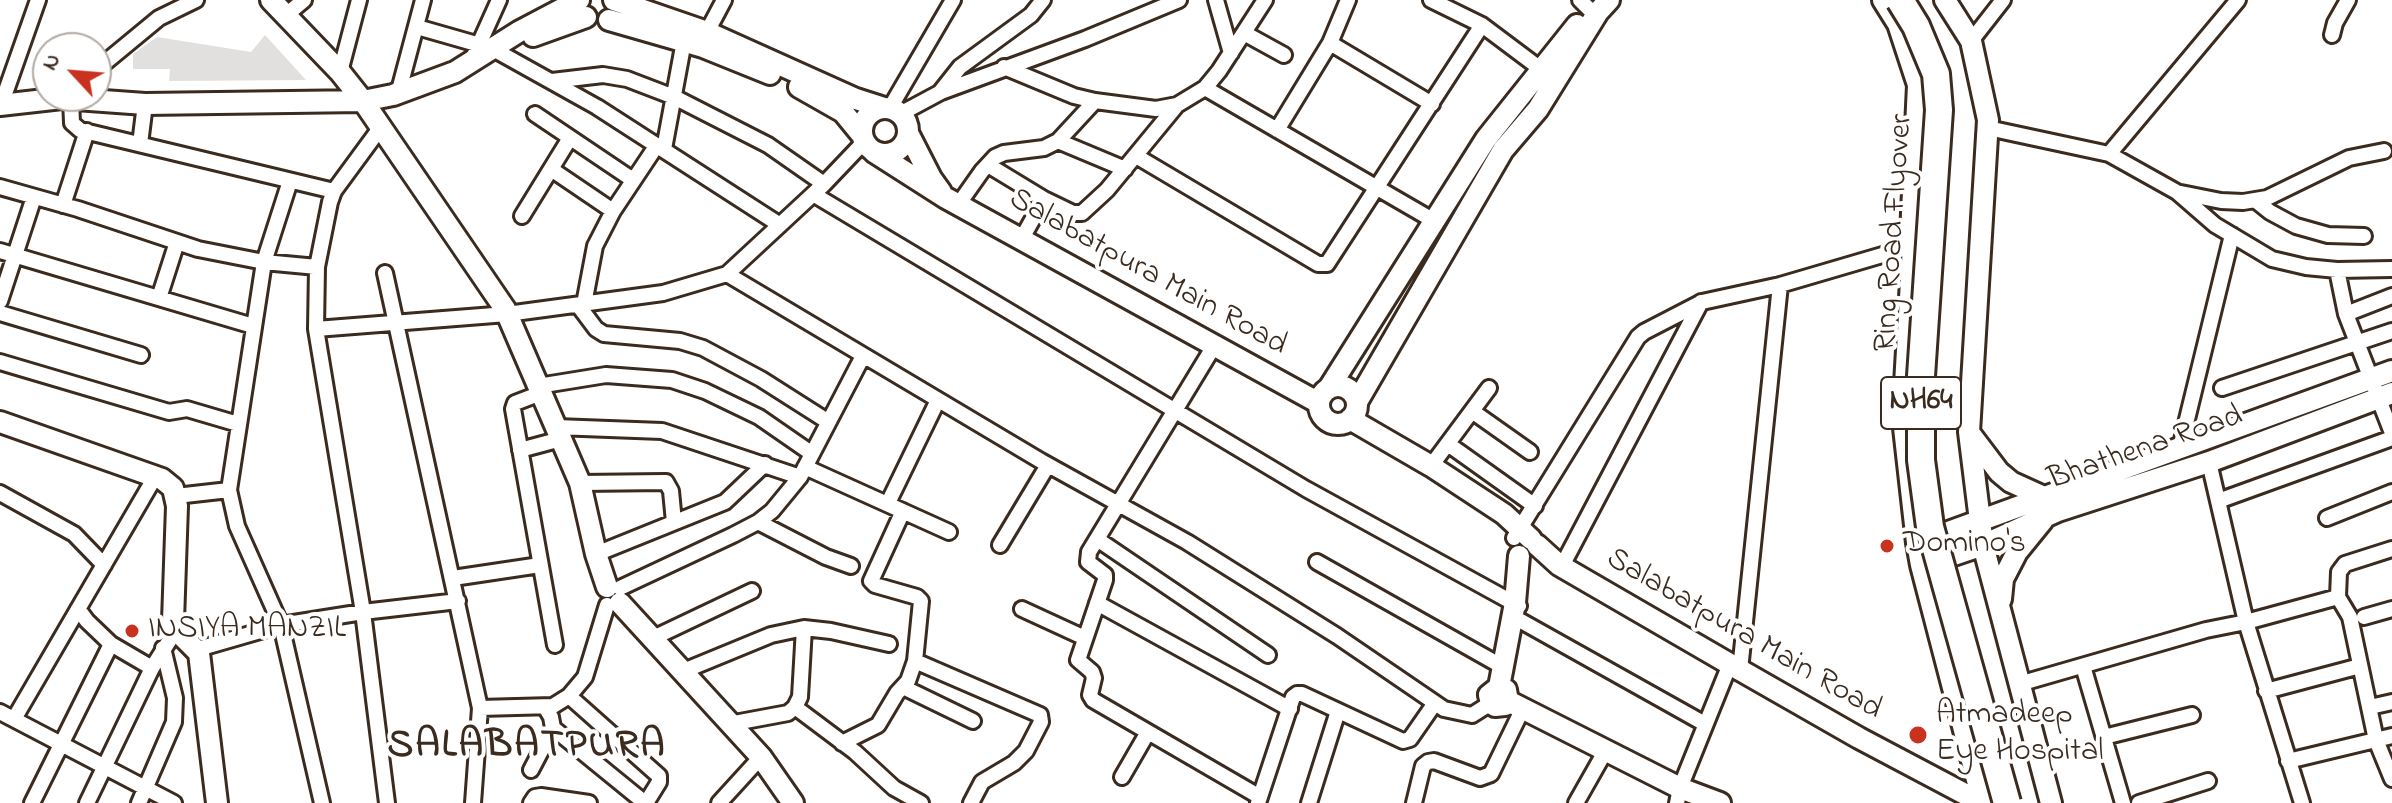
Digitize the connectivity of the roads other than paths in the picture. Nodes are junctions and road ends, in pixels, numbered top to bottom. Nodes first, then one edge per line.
1 (38, 0) edge
2 (196, 0) edge
3 (271, 0) edge
4 (304, 0) edge
5 (359, 0) edge
6 (423, 0) edge
7 (499, 0) edge
8 (724, 0) edge
9 (953, 0) edge
10 (1043, 0) edge
11 (1179, 0) edge
12 (1216, 0) edge
13 (1265, 0) edge
14 (1348, 0) edge
15 (1431, 0) edge
16 (1609, 0) edge
17 (1883, 0) edge
18 (1900, 0) edge
19 (1917, 0) edge
20 (1945, 0) edge
21 (2003, 0) edge
22 (2238, 0) edge
23 (2348, 0) edge
24 (1588, 3) edge
25 (1158, 4) edge
26 (170, 6) edge
27 (583, 6) edge
28 (612, 7) edge
29 (286, 15) junction
30 (1482, 25) junction
31 (417, 27) junction
32 (707, 32) junction
33 (1244, 33) junction
34 (2332, 35) dead end
35 (684, 41) junction
36 (1971, 41) junction
37 (1330, 43) junction
38 (492, 46) junction
39 (1231, 53) junction
40 (1284, 55) dead end
41 (112, 56) edge
42 (1004, 67) junction
43 (1542, 70) junction
44 (340, 72) junction
45 (551, 81) junction
46 (1205, 88) junction
47 (941, 92) junction
48 (398, 94) junction
49 (674, 97) junction
50 (32, 101) edge
51 (112, 101) edge
52 (363, 101) junction
53 (1095, 101) junction
54 (145, 104) junction
55 (1432, 104) junction
56 (0, 105) edge
57 (1177, 105) junction
58 (891, 110) junction
59 (69, 112) edge
60 (535, 114) dead end
61 (381, 127) junction
62 (1988, 128) junction
63 (1277, 130) junction
64 (87, 131) junction
65 (908, 133) junction
66 (570, 138) junction
67 (1058, 141) junction
68 (866, 143) junction
69 (140, 144) junction
70 (660, 147) junction
71 (2384, 151) dead end
72 (2109, 154) junction
73 (1136, 156) junction
74 (988, 165) junction
75 (551, 169) junction
76 (1125, 169) junction
77 (633, 180) junction
78 (290, 181) junction
79 (0, 187) edge
80 (818, 189) junction
81 (1377, 190) junction
82 (334, 191) junction
83 (2177, 192) junction
84 (34, 197) junction
85 (1044, 199) junction
86 (2255, 200) junction
87 (952, 201) junction
88 (63, 205) junction
89 (613, 211) junction
90 (522, 216) dead end
91 (1436, 222) junction
92 (780, 225) junction
93 (2232, 235) junction
94 (2364, 236) dead end
95 (1021, 240) junction
96 (177, 242) junction
97 (1913, 246) junction
98 (0, 251) edge
99 (16, 256) junction
100 (264, 262) junction
101 (317, 267) junction
102 (2392, 269) edge
103 (2337, 270) junction
104 (385, 273) dead end
105 (727, 274) junction
106 (1780, 285) junction
107 (2392, 296) edge
108 (159, 298) junction
109 (0, 301) edge
110 (1702, 302) junction
111 (581, 304) junction
112 (0, 313) edge
113 (507, 314) junction
114 (2346, 314) junction
115 (395, 324) junction
116 (253, 326) junction
117 (316, 329) junction
118 (2392, 331) edge
119 (2358, 343) junction
120 (1214, 346) junction
121 (141, 355) dead end
122 (863, 356) junction
123 (0, 362) edge
124 (2392, 371) edge
125 (2372, 378) junction
126 (1489, 388) dead end
127 (2222, 388) dead end
128 (540, 390) junction
129 (1324, 395) junction
130 (2385, 396) edge
131 (938, 400) junction
132 (1175, 411) junction
133 (1354, 411) junction
134 (1472, 411) junction
135 (827, 421) junction
136 (0, 422) edge
137 (238, 424) junction
138 (1969, 432) junction
139 (558, 433) junction
140 (2392, 435) edge
141 (1448, 444) junction
142 (2180, 448) junction
143 (520, 450) junction
144 (1530, 452) dead end
145 (2209, 462) junction
146 (765, 464) junction
147 (1048, 465) junction
148 (805, 466) junction
149 (1431, 466) junction
150 (155, 477) junction
151 (580, 483) junction
152 (229, 490) junction
153 (2392, 492) edge
154 (0, 493) edge
155 (176, 496) junction
156 (2218, 501) junction
157 (888, 503) junction
158 (1118, 504) junction
159 (1535, 506) junction
160 (2045, 507) junction
161 (903, 511) junction
162 (2327, 518) dead end
163 (674, 522) junction
164 (758, 522) junction
165 (1980, 522) junction
166 (949, 532) dead end
167 (1097, 539) junction
168 (1917, 543) junction
169 (1000, 545) dead end
170 (1983, 545) junction
171 (1526, 546) junction
172 (2392, 549) edge
173 (596, 554) junction
174 (1317, 562) dead end
175 (104, 565) junction
176 (540, 565) junction
177 (1561, 565) junction
178 (1921, 565) junction
179 (851, 566) dead end
180 (453, 578) junction
181 (752, 591) dead end
182 (613, 596) junction
183 (2338, 597) junction
184 (458, 601) junction
185 (1097, 603) junction
186 (78, 609) junction
187 (1022, 609) dead end
188 (2392, 609) edge
189 (2000, 610) junction
190 (1520, 611) junction
191 (363, 612) junction
192 (2364, 617) dead end
193 (2246, 622) junction
194 (281, 625) junction
195 (804, 628) junction
196 (176, 630) junction
197 (1085, 638) junction
198 (651, 639) junction
199 (111, 644) junction
200 (889, 644) dead end
201 (555, 645) dead end
202 (163, 648) junction
203 (198, 649) junction
204 (1268, 655) dead end
205 (915, 661) junction
206 (2083, 666) junction
207 (2360, 666) junction
208 (1735, 667) junction
209 (152, 668) junction
210 (681, 672) junction
211 (2019, 684) junction
212 (903, 687) junction
213 (2266, 691) junction
214 (1505, 693) junction
215 (569, 696) junction
216 (2392, 702) edge
217 (1435, 703) junction
218 (545, 707) junction
219 (795, 707) junction
220 (2370, 707) junction
221 (480, 708) junction
222 (1290, 709) junction
223 (1338, 711) junction
224 (2192, 715) dead end
225 (5, 718) edge
226 (973, 721) dead end
227 (729, 724) junction
228 (1705, 724) junction
229 (553, 728) junction
230 (1148, 732) junction
231 (2392, 736) edge
232 (2104, 737) junction
233 (2376, 740) junction
234 (60, 743) junction
235 (842, 743) junction
236 (1606, 750) junction
237 (761, 757) junction
238 (2288, 761) junction
239 (106, 766) junction
240 (531, 770) dead end
241 (2390, 771) edge
242 (1122, 777) dead end
243 (2208, 781) dead end
244 (146, 788) junction
245 (1689, 797) edge
246 (1259, 800) edge
247 (32, 803) edge
248 (87, 803) edge
249 (139, 803) edge
250 (174, 803) edge
251 (217, 803) edge
252 (322, 803) edge
253 (387, 803) edge
254 (473, 803) edge
255 (531, 803) edge
256 (589, 803) edge
257 (646, 803) edge
258 (719, 803) edge
259 (793, 803) edge
260 (921, 803) edge
261 (971, 803) edge
262 (1309, 803) edge
263 (1414, 803) edge
264 (1576, 803) edge
265 (1720, 803) edge
266 (1982, 803) edge
267 (2007, 803) edge
268 (2022, 803) edge
269 (2051, 803) edge
270 (2123, 803) edge
271 (2139, 803) edge
272 (2302, 803) edge

1 - 56 street
2 - 26 street
3 - 29 street
4 - 29 street
5 - 44 street
6 - 31 street
7 - 38 street
8 - 32 street
9 - 58 street
10 - 47 street
11 - 25 street
12 - 39 street
13 - 33 street
14 - 37 street
15 - 30 street
16 - 133 street
17 - 97 street
18 - 267 highway, Ring Road Flyover / NH64, bridge
19 - 268 highway, Ring Road Flyover / NH64
20 - 36 street
21 - 36 street
22 - 72 street
23 - 34 street
24 - 43 street
25 - 42 street
26 - 41 street
27 - 28 street
27 - 38 street
28 - 32 street
28 - 35 street
29 - 44 street
30 - 43 street
30 - 55 street
31 - 38 street
31 - 48 street
32 - 58 street
33 - 39 street
33 - 40 street
35 - 49 street
35 - 68 street
36 - 62 street
37 - 55 street
37 - 63 street
38 - 45 street
38 - 48 street
39 - 46 street
42 - 47 street
42 - 53 street
43 - 91 street
44 - 52 street
45 - 49 street
45 - 70 street
46 - 57 street
46 - 63 street
47 - 58 street
48 - 52 street
49 - 70 street
49 - 80 street
50 - 56 street
51 - 54 street
52 - 54 street
52 - 61 street
53 - 57 street
53 - 67 street
54 - 69 street
55 - 81 street
57 - 73 street
58 - 65 street
58 - 68 street
59 - 64 street
60 - 66 street
61 - 82 street
61 - 113 street
62 - 72 street
62 - 138 street
63 - 81 street
64 - 69 street
64 - 88 street
65 - 68 street
65 - 87 street
66 - 75 street
66 - 77 street
67 - 74 street
67 - 76 street
68 - 80 street
68 - 87 street, Salabatpura Main Road
69 - 78 street
70 - 77 street
70 - 92 street
71 - 86 street
72 - 83 street
73 - 76 street
73 - 81 street
74 - 85 street
74 - 87 street
75 - 89 street
75 - 90 street
76 - 85 street
77 - 89 street
78 - 82 street
78 - 100 street
79 - 84 street
80 - 92 street
80 - 132 street
81 - 91 street
82 - 101 street
83 - 86 street
83 - 93 street
84 - 88 street
84 - 99 street
85 - 95 street
86 - 94 street
87 - 95 street, Salabatpura Main Road
88 - 96 street
89 - 111 street
91 - 129 street
92 - 105 street
93 - 103 street
93 - 142 street
95 - 120 street, Salabatpura Main Road
96 - 100 street
96 - 108 street
97 - 106 street
97 - 168 street
98 - 99 street
99 - 108 street
99 - 109 street
100 - 101 street
100 - 116 street
101 - 117 street
102 - 103 street
103 - 114 street
104 - 115 street
105 - 111 street
105 - 122 street
106 - 110 street
106 - 208 street
107 - 114 street
108 - 116 street
110 - 159 street
110 - 177 street
111 - 113 street
111 - 135 street
112 - 121 street
113 - 115 street
113 - 128 street
114 - 119 street
115 - 117 street
115 - 180 street
116 - 137 street
117 - 191 street
118 - 119 street
119 - 125 street
119 - 127 street
120 - 129 street, Salabatpura Main Road
120 - 132 street
122 - 131 street
122 - 135 street
123 - 137 street
124 - 125 street
125 - 130 street
125 - 142 street
126 - 134 street
128 - 139 street
128 - 143 street
128 - 148 street
129 - 133 street
129 - 133 street
130 - 140 street
130 - 145 street, Bhathena Road
131 - 147 street
131 - 157 street
132 - 158 street
132 - 190 street
133 - 149 street, Salabatpura Main Road
134 - 141 street
134 - 144 street
135 - 148 street
136 - 150 street
137 - 152 street
138 - 160 street
138 - 165 street
139 - 143 street
139 - 146 street
139 - 151 street
140 - 156 street
141 - 149 street
141 - 159 street
142 - 160 street
143 - 176 street
145 - 156 street
145 - 160 street, Bhathena Road
146 - 148 street
146 - 163 street
147 - 158 street
147 - 169 street
148 - 157 street
148 - 164 street
149 - 171 street, Salabatpura Main Road
150 - 155 street
150 - 175 street
151 - 163 street
151 - 173 street
152 - 155 street
152 - 194 street
153 - 162 street
154 - 175 street
155 - 196 street
156 - 193 street
157 - 161 street
158 - 167 street
158 - 217 street
159 - 171 street
160 - 165 street
160 - 170 street, Bhathena Road
160 - 189 street
161 - 166 street
161 - 205 street
163 - 173 street
164 - 179 street
164 - 182 street
165 - 168 street
165 - 170 street
167 - 185 street
167 - 204 street
168 - 178 street
170 - 178 street, Bhathena Road
170 - 189 street
171 - 177 street, Salabatpura Main Road
171 - 190 street
172 - 183 street
173 - 182 street
174 - 214 street
175 - 186 street
176 - 180 street
176 - 201 street
177 - 208 street, Salabatpura Main Road
178 - 266 street
180 - 184 street
181 - 198 street
182 - 198 street
182 - 215 street
183 - 193 street
183 - 207 street
184 - 191 street
184 - 221 street
185 - 197 street
185 - 222 street
186 - 199 street
186 - 225 street
187 - 197 street
188 - 192 street
189 - 211 street
190 - 214 street
190 - 228 street
191 - 194 street
191 - 253 street
193 - 206 street
193 - 213 street
194 - 203 street
194 - 252 street
195 - 200 street
195 - 210 street
195 - 219 street
196 - 202 street
196 - 203 street
197 - 230 street
198 - 210 street
199 - 209 street
199 - 234 street
202 - 209 street
202 - 244 street
203 - 251 street
205 - 212 street
205 - 261 street
206 - 211 street
206 - 232 street
207 - 213 street
207 - 220 street
208 - 228 street
208 - 266 street, Salabatpura Main Road
209 - 239 street
210 - 227 street
211 - 269 street
212 - 226 street
212 - 235 street
213 - 238 street
214 - 217 street
214 - 236 street
214 - 263 street
215 - 218 street
215 - 257 street
216 - 220 street
217 - 223 street
218 - 221 street
218 - 229 street
219 - 227 street
219 - 235 street
220 - 233 street
221 - 254 street
222 - 223 street
222 - 246 street
223 - 262 street
224 - 232 street
225 - 234 street
227 - 237 street
228 - 245 street
229 - 240 street
229 - 257 street
230 - 242 street
230 - 246 street
231 - 233 street
232 - 270 street
233 - 238 street
233 - 241 street
234 - 239 street
234 - 247 street
235 - 260 street
236 - 245 street
236 - 264 street
237 - 258 street
237 - 259 street
238 - 272 street
239 - 244 street
239 - 248 street
243 - 271 street
244 - 249 street
244 - 250 street
245 - 265 street
255 - 256 street

